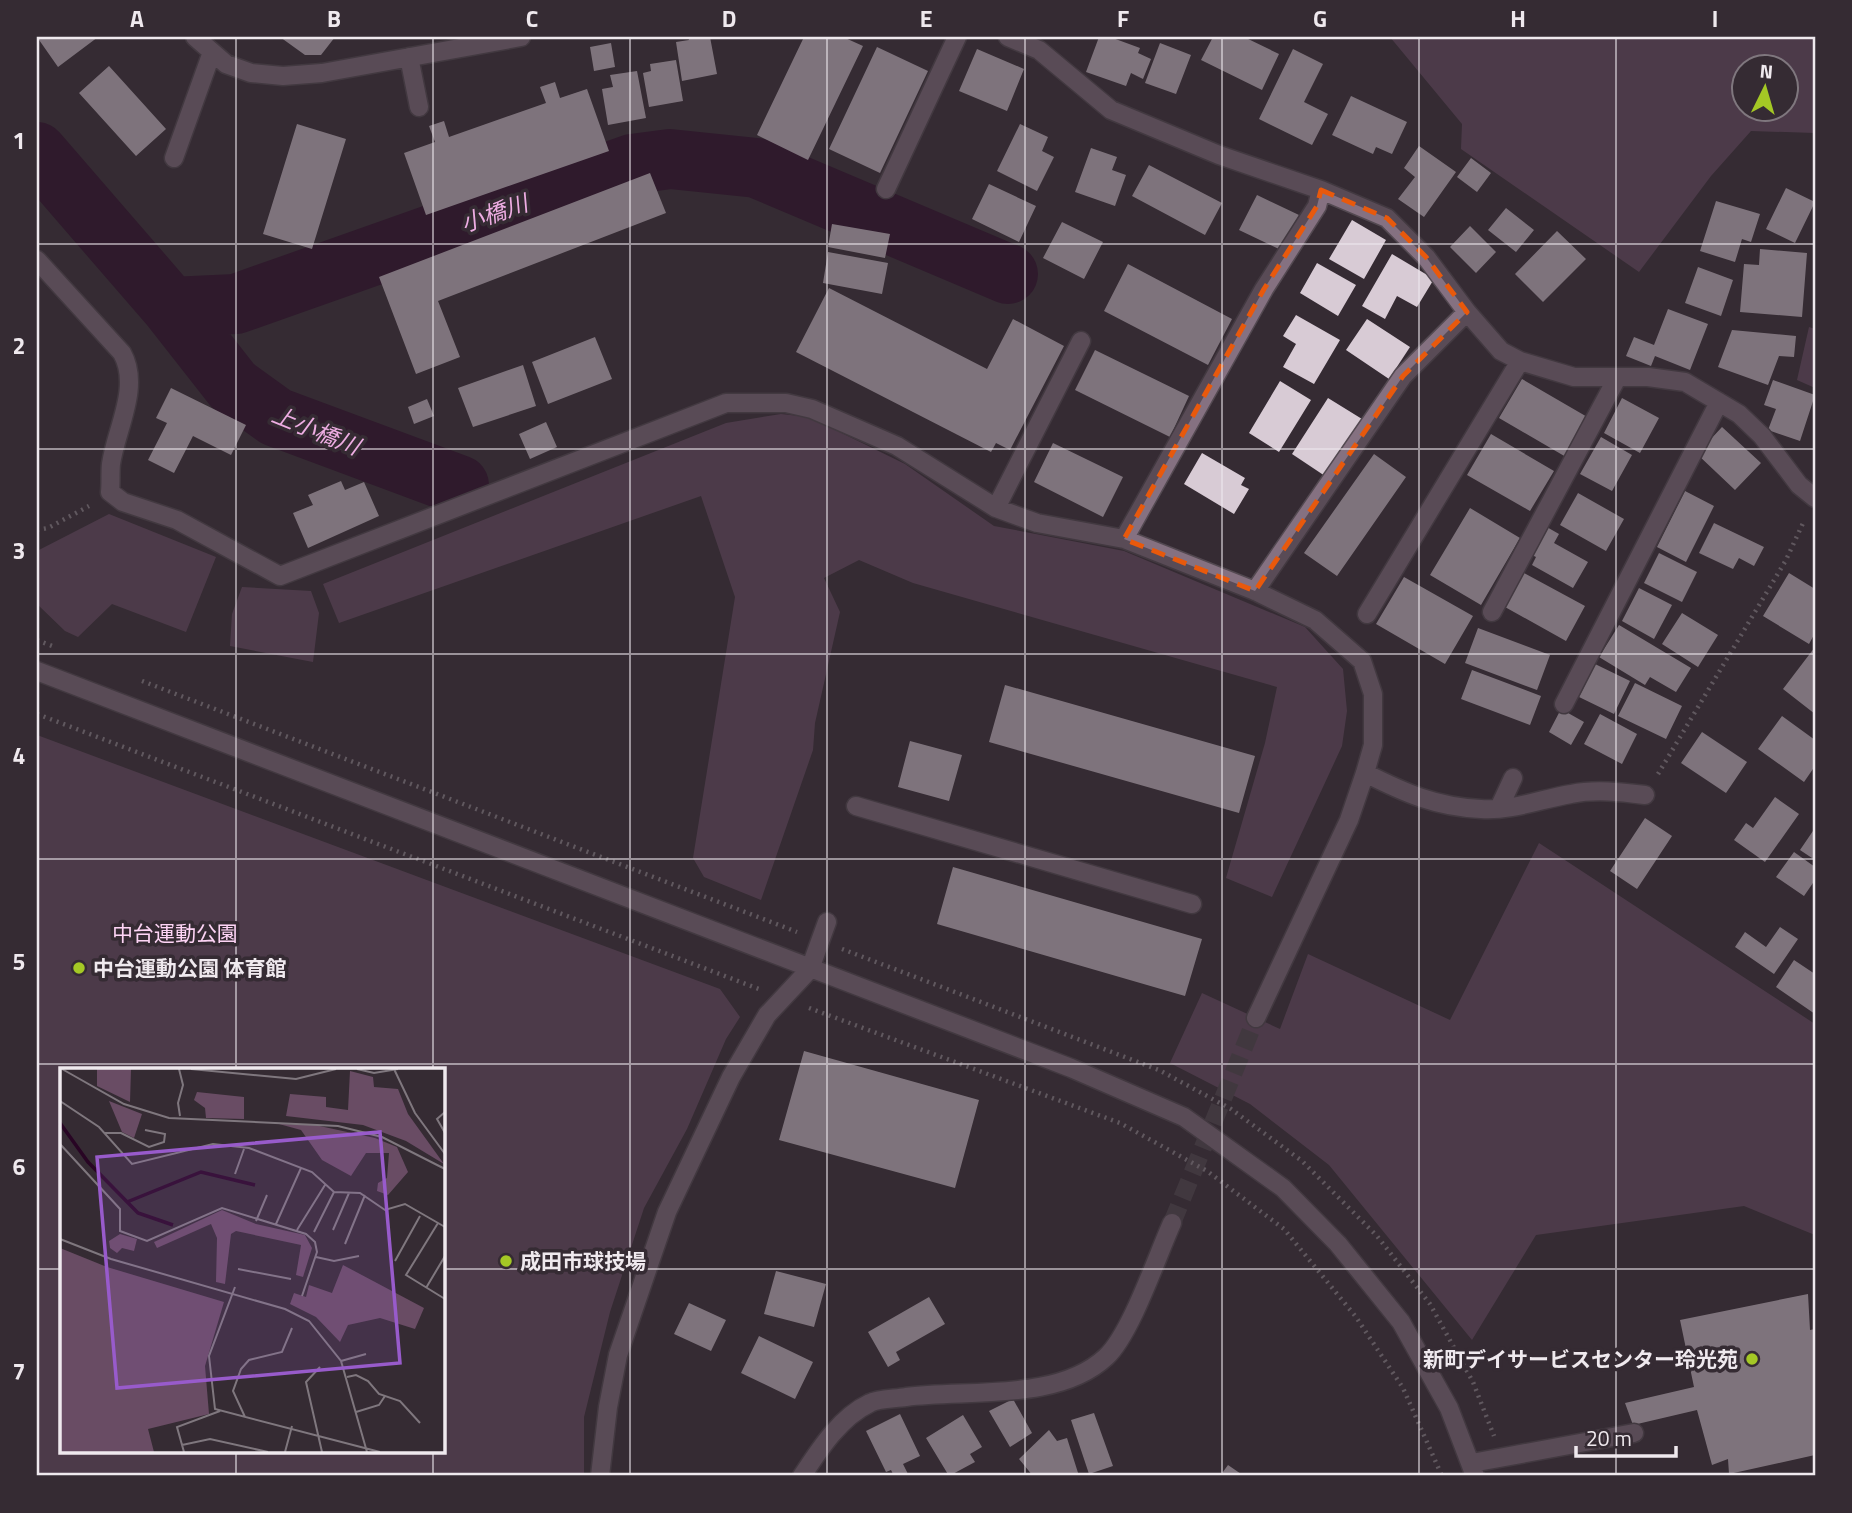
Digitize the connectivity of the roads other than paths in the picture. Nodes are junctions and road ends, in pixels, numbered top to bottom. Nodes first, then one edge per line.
1 (195, 37) edge
2 (522, 37) edge
3 (957, 37) edge
4 (1008, 37) edge
5 (212, 52) junction
6 (409, 57) junction
7 (419, 107) dead end
8 (174, 158) dead end
9 (886, 189) dead end
10 (1321, 190) junction
11 (37, 260) edge
12 (1467, 312) junction
13 (1081, 341) dead end
14 (1520, 361) junction
15 (1617, 378) junction
16 (1719, 402) junction
17 (1815, 498) edge
18 (996, 508) junction
19 (1124, 539) junction
20 (1255, 591) junction
21 (1492, 612) dead end
22 (1367, 614) dead end
23 (37, 671) edge
24 (1564, 705) dead end
25 (1365, 773) junction
26 (1513, 778) dead end
27 (1645, 795) road end
28 (856, 806) dead end
29 (1499, 808) junction
30 (1192, 904) dead end
31 (827, 922) dead end
32 (810, 969) junction
33 (1256, 1018) tunnel mouth
34 (1172, 1223) tunnel mouth
35 (1634, 1433) dead end
36 (1473, 1469) edge
37 (600, 1476) edge
38 (802, 1476) edge

1 - 5 street
2 - 6 street
3 - 9 street
4 - 10 street
5 - 6 street
5 - 8 street
6 - 7 street
10 - 12 street
10 - 19 street
11 - 18 street
12 - 14 street
12 - 20 street
13 - 18 street
14 - 15 street
14 - 22 street
15 - 16 street
15 - 21 street
16 - 17 street
16 - 24 street
18 - 19 street
19 - 20 street
20 - 25 street
23 - 32 street
25 - 29 street
25 - 33 street
26 - 29 street
27 - 29 street
28 - 30 street
31 - 32 street
32 - 36 street
32 - 37 street
34 - 38 street
35 - 36 street

